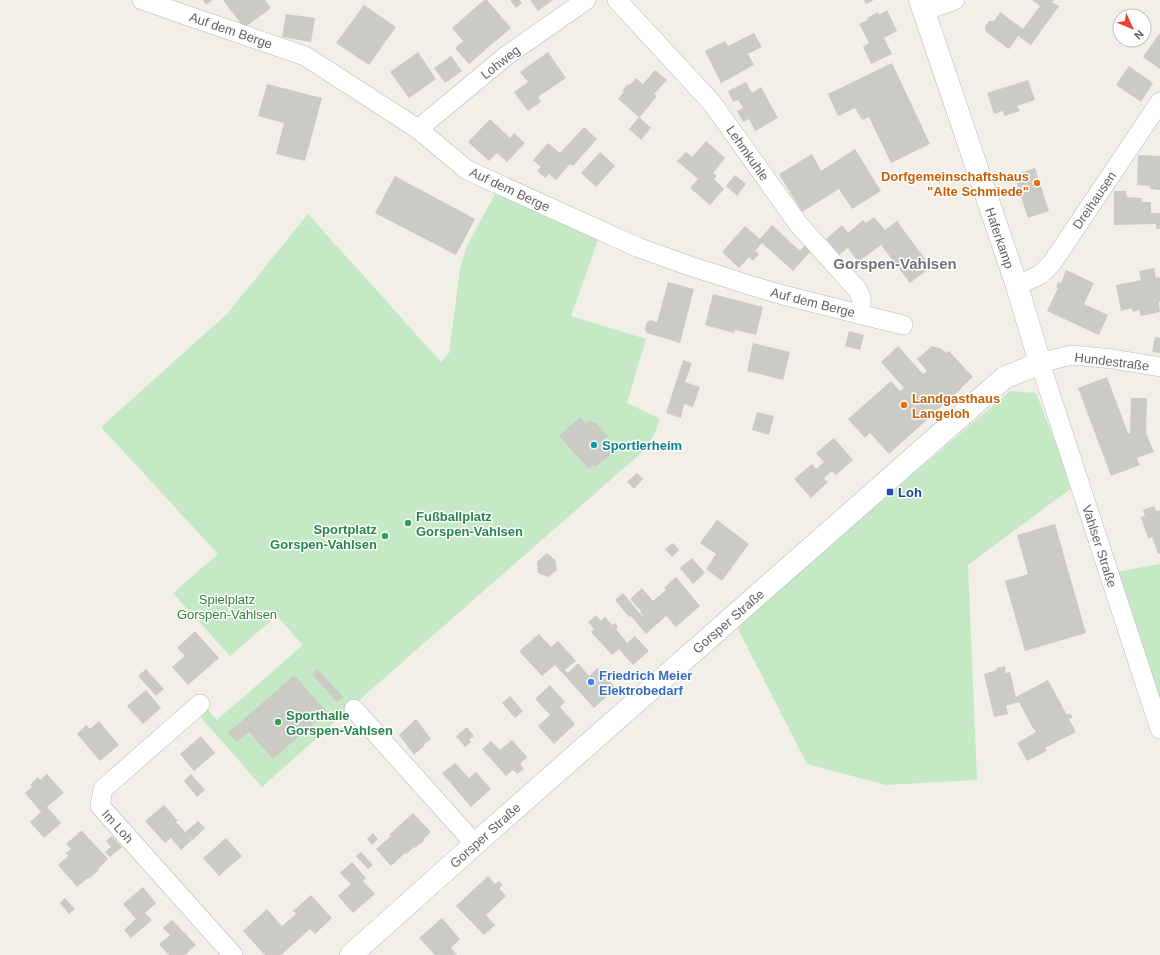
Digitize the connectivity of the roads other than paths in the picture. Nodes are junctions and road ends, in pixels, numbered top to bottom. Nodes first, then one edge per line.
1 (142, 0) edge
2 (586, 0) edge
3 (617, 0) edge
4 (956, 0) edge
5 (922, 6) edge
6 (1160, 102) edge
7 (418, 129) junction
8 (1017, 286) junction
9 (858, 314) junction
10 (903, 326) dead end
11 (1040, 363) junction
12 (1160, 367) edge
13 (200, 704) dead end
14 (354, 709) dead end
15 (1160, 729) edge
16 (475, 844) junction
17 (233, 955) edge
18 (351, 955) edge

1 - 7 street, Auf dem Berge
2 - 7 street, Lohweg
3 - 9 street, Lehmkuhle
4 - 5 street
5 - 8 street, Haferkamp
6 - 8 street, Dreihausen
7 - 9 street, Auf dem Berge
8 - 11 street, Haferkamp
9 - 10 street, Auf dem Berge
11 - 12 street, Hundestraße
11 - 15 street, Vahlser Straße
11 - 16 street, Gorsper Straße
13 - 17 street, Im Loh
14 - 16 street
16 - 18 street, Gorsper Straße

